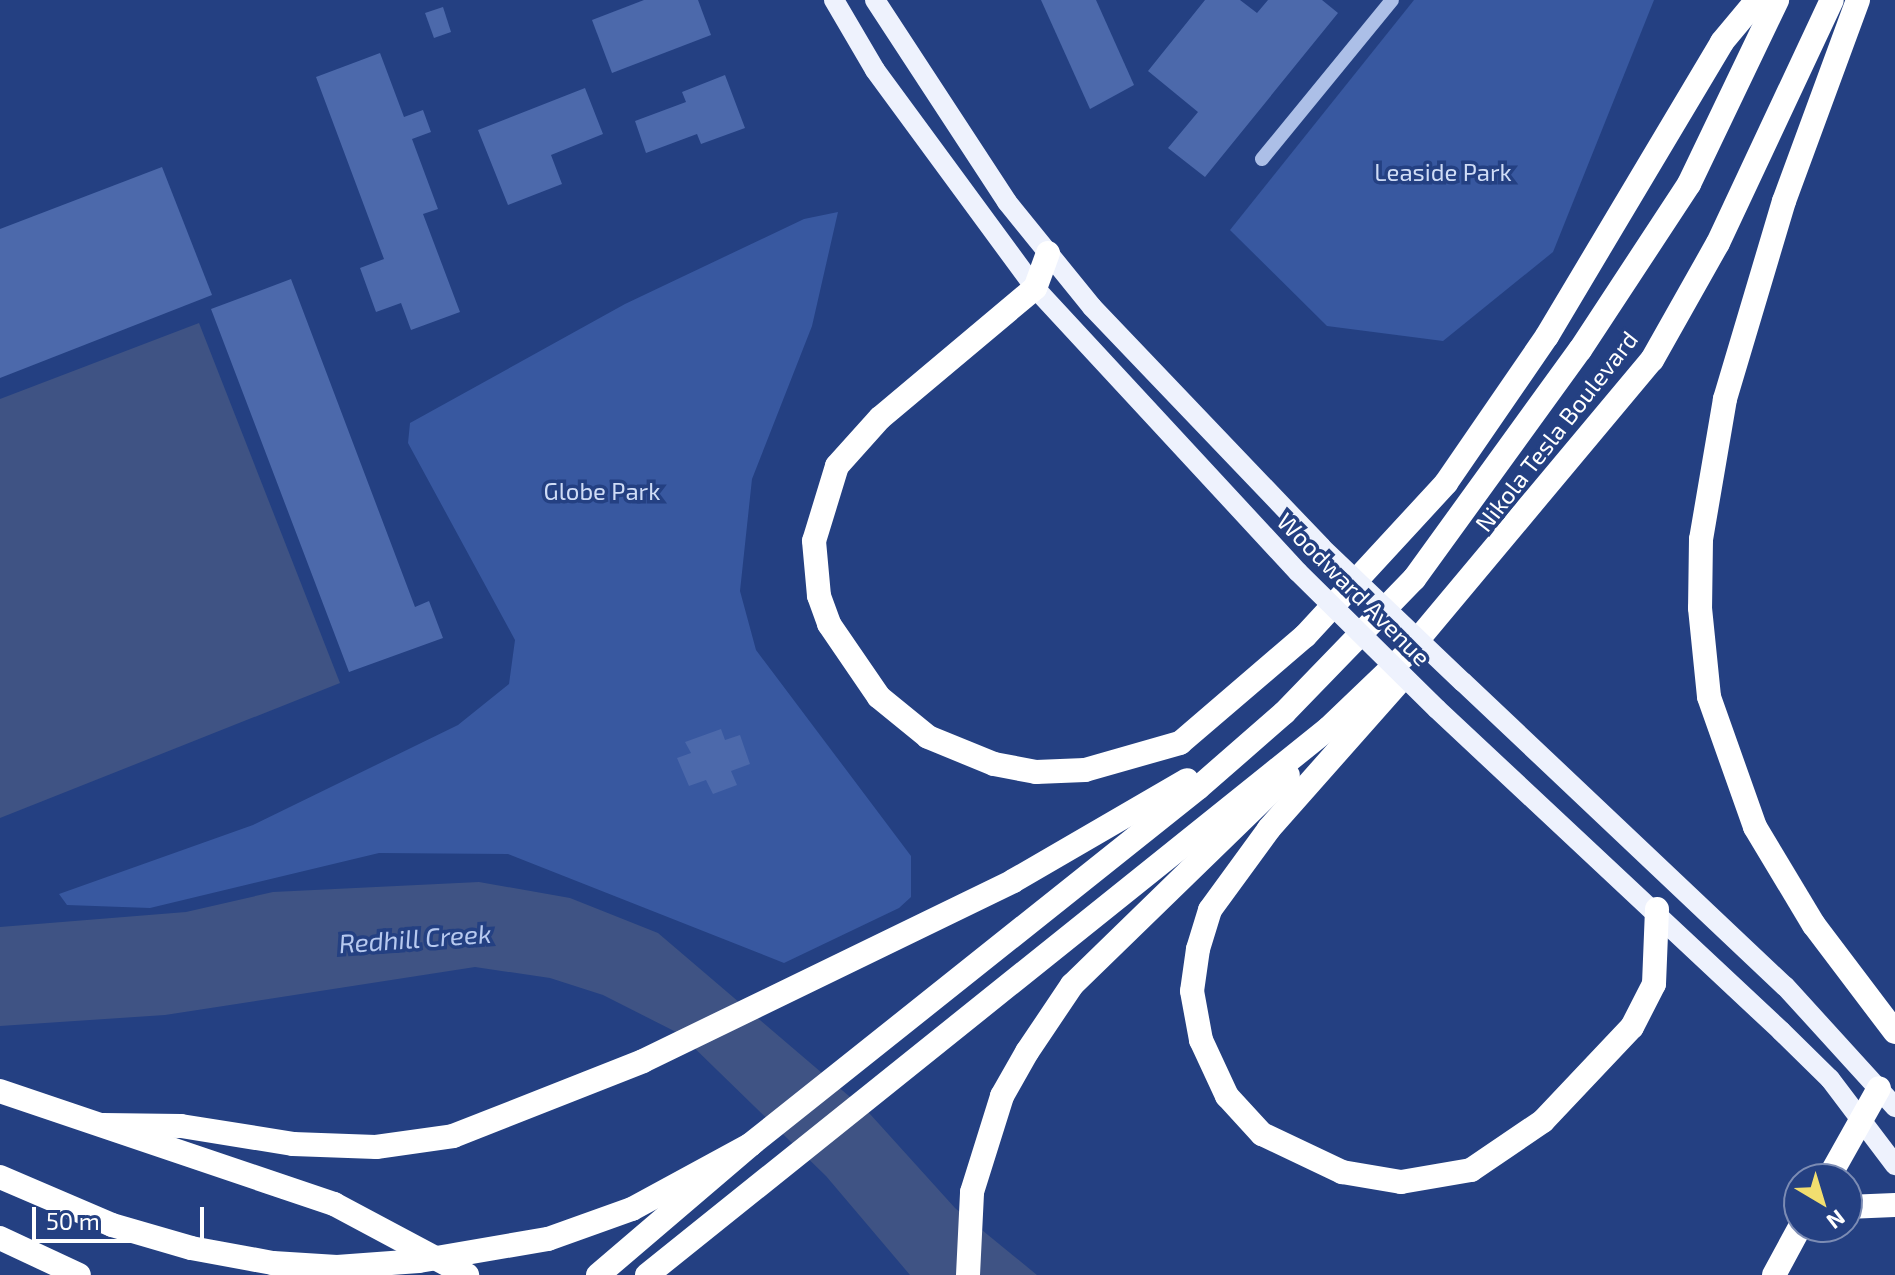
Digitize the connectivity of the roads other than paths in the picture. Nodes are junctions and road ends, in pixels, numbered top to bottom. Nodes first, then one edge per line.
1 (834, 0) edge
2 (875, 0) edge
3 (1392, 0) edge
4 (1757, 0) edge
5 (1777, 0) edge
6 (1832, 0) edge
7 (1858, 0) edge
8 (1262, 159) dead end
9 (1048, 253) junction
10 (1035, 288) junction
11 (1577, 456) junction
12 (1284, 713) junction
13 (1329, 728) junction
14 (1657, 909) junction
15 (1895, 1032) edge
16 (1879, 1088) junction
17 (0, 1091) edge
18 (1895, 1107) edge
19 (1861, 1118) junction
20 (103, 1125) junction
21 (750, 1145) junction
22 (1837, 1163) edge
23 (1895, 1165) edge
24 (0, 1177) edge
25 (1895, 1205) edge
26 (1863, 1206) edge
27 (0, 1238) edge
28 (1791, 1243) edge
29 (1799, 1243) edge
30 (1776, 1271) edge
31 (79, 1275) edge
32 (467, 1275) edge
33 (598, 1275) edge
34 (647, 1275) edge
35 (968, 1275) edge

1 - 10 main road, Woodward Avenue
2 - 9 main road, Woodward Avenue
3 - 8 street
4 - 10 highway
5 - 12 highway, Nikola Tesla Boulevard
6 - 11 highway, Nikola Tesla Boulevard
7 - 15 highway
9 - 10 highway
9 - 16 main road, Woodward Avenue, bridge
10 - 14 main road, Woodward Avenue, bridge
11 - 13 highway, Nikola Tesla Boulevard
11 - 14 highway
12 - 20 highway
12 - 21 highway
13 - 34 highway
13 - 35 highway
14 - 19 main road, Woodward Avenue
16 - 18 main road, Woodward Avenue
16 - 19 highway
17 - 20 highway
19 - 22 highway
19 - 23 main road, Woodward Avenue
20 - 32 highway
21 - 24 highway, bridge
21 - 33 highway, bridge
25 - 26 highway
27 - 31 highway
28 - 30 highway
29 - 30 highway

